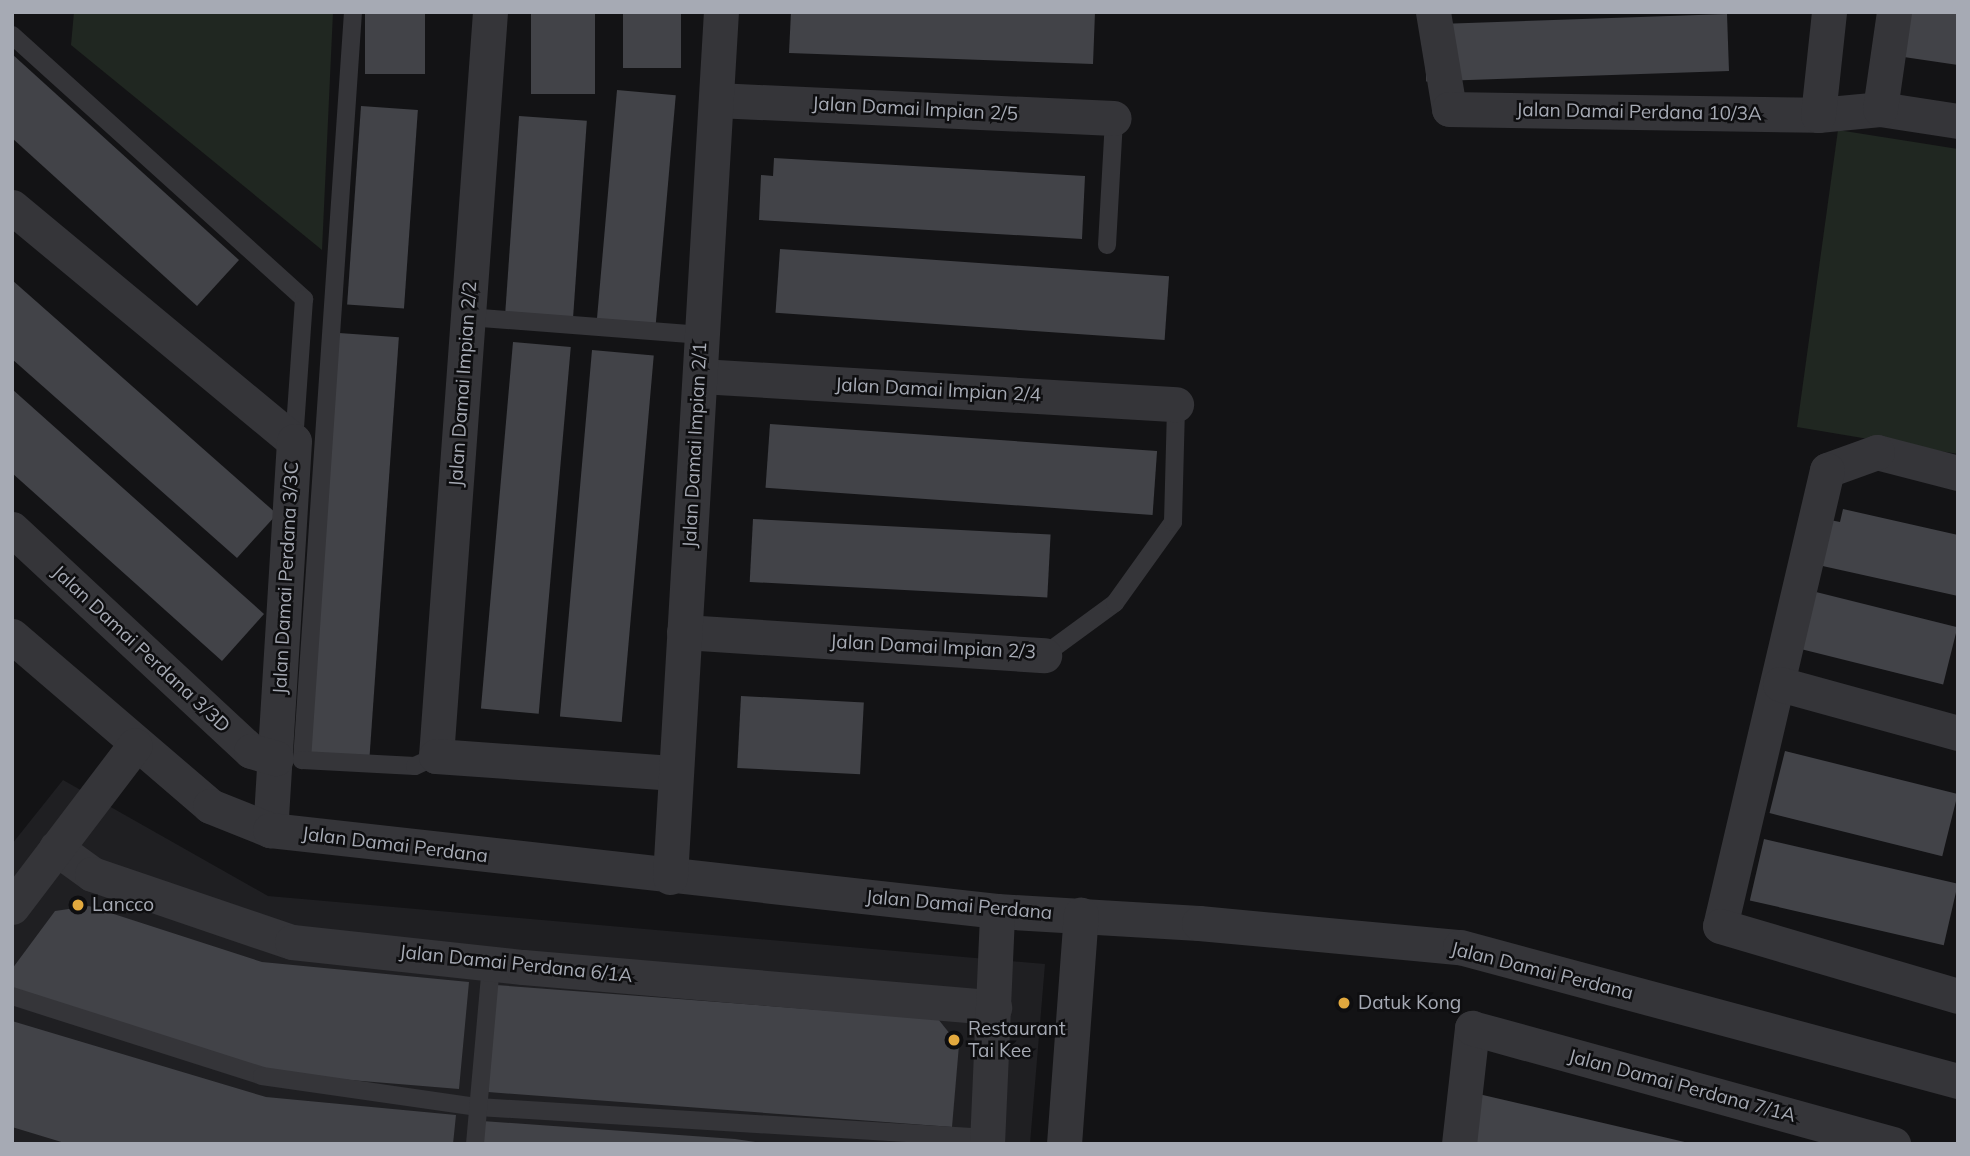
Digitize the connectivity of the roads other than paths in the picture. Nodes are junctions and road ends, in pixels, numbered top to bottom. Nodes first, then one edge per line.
1 (353, 12) edge
2 (490, 12) edge
3 (721, 12) edge
4 (1433, 12) edge
5 (1829, 12) edge
6 (1894, 12) edge
7 (12, 35) edge
8 (716, 100) junction
9 (1872, 110) junction
10 (1824, 114) junction
11 (1114, 118) joint
12 (1958, 121) edge
13 (12, 206) edge
14 (1107, 245) dead end
15 (468, 317) junction
16 (702, 335) junction
17 (700, 376) junction
18 (1176, 404) joint
19 (294, 441) junction
20 (1958, 473) edge
21 (12, 529) edge
22 (684, 632) junction
23 (12, 636) edge
24 (1044, 655) joint
25 (1780, 684) junction
26 (1958, 733) edge
27 (135, 745) junction
28 (436, 756) junction
29 (276, 758) junction
30 (675, 773) junction
31 (270, 830) junction
32 (57, 848) junction
33 (670, 877) junction
34 (12, 907) edge
35 (997, 911) junction
36 (1081, 915) junction
37 (491, 963) junction
38 (12, 996) edge
39 (1958, 996) edge
40 (994, 1007) junction
41 (1958, 1081) edge
42 (478, 1107) junction
43 (1815, 1134) edge
44 (987, 1141) edge
45 (475, 1144) edge
46 (1064, 1144) edge
47 (1459, 1144) edge
48 (1892, 1144) edge

1 - 28 lane
2 - 15 street, Jalan Damai Impian 2/2
3 - 8 street, Jalan Damai Impian 2/1
4 - 10 street, Jalan Damai Perdana 10/3A
5 - 10 street
6 - 9 street
7 - 19 lane
8 - 11 street, Jalan Damai Impian 2/5
8 - 16 street, Jalan Damai Impian 2/1
9 - 10 street, Jalan Damai Perdana 10/3A
9 - 12 street, Jalan Damai Perdana 10/3A
11 - 14 lane
13 - 19 street, Jalan Damai Perdana 3/3C
15 - 16 lane
15 - 28 street, Jalan Damai Impian 2/2
16 - 17 street, Jalan Damai Impian 2/1
17 - 18 street, Jalan Damai Impian 2/4
17 - 22 street, Jalan Damai Impian 2/1
18 - 24 lane, Jalan Damai Impian 2/3
19 - 29 street, Jalan Damai Perdana 3/3C
20 - 25 street
21 - 29 street, Jalan Damai Perdana 3/3D
22 - 24 street, Jalan Damai Impian 2/3
22 - 30 street, Jalan Damai Impian 2/1
23 - 27 street, Jalan Damai Perdana
25 - 26 street
25 - 39 street
27 - 31 street, Jalan Damai Perdana
27 - 32 street
28 - 30 street
29 - 31 street, Jalan Damai Perdana 3/3C
30 - 33 street, Jalan Damai Impian 2/1
31 - 33 street, Jalan Damai Perdana
32 - 34 street
32 - 37 street, Jalan Damai Perdana 6/1A
33 - 35 street, Jalan Damai Perdana
35 - 36 street, Jalan Damai Perdana
35 - 40 street
36 - 41 street, Jalan Damai Perdana
36 - 46 street
37 - 40 street, Jalan Damai Perdana 6/1A
37 - 42 lane
38 - 42 lane
40 - 44 street
42 - 44 lane
42 - 45 lane
43 - 47 street, Jalan Damai Perdana 7/1A
43 - 48 street, Jalan Damai Perdana 7/1A

